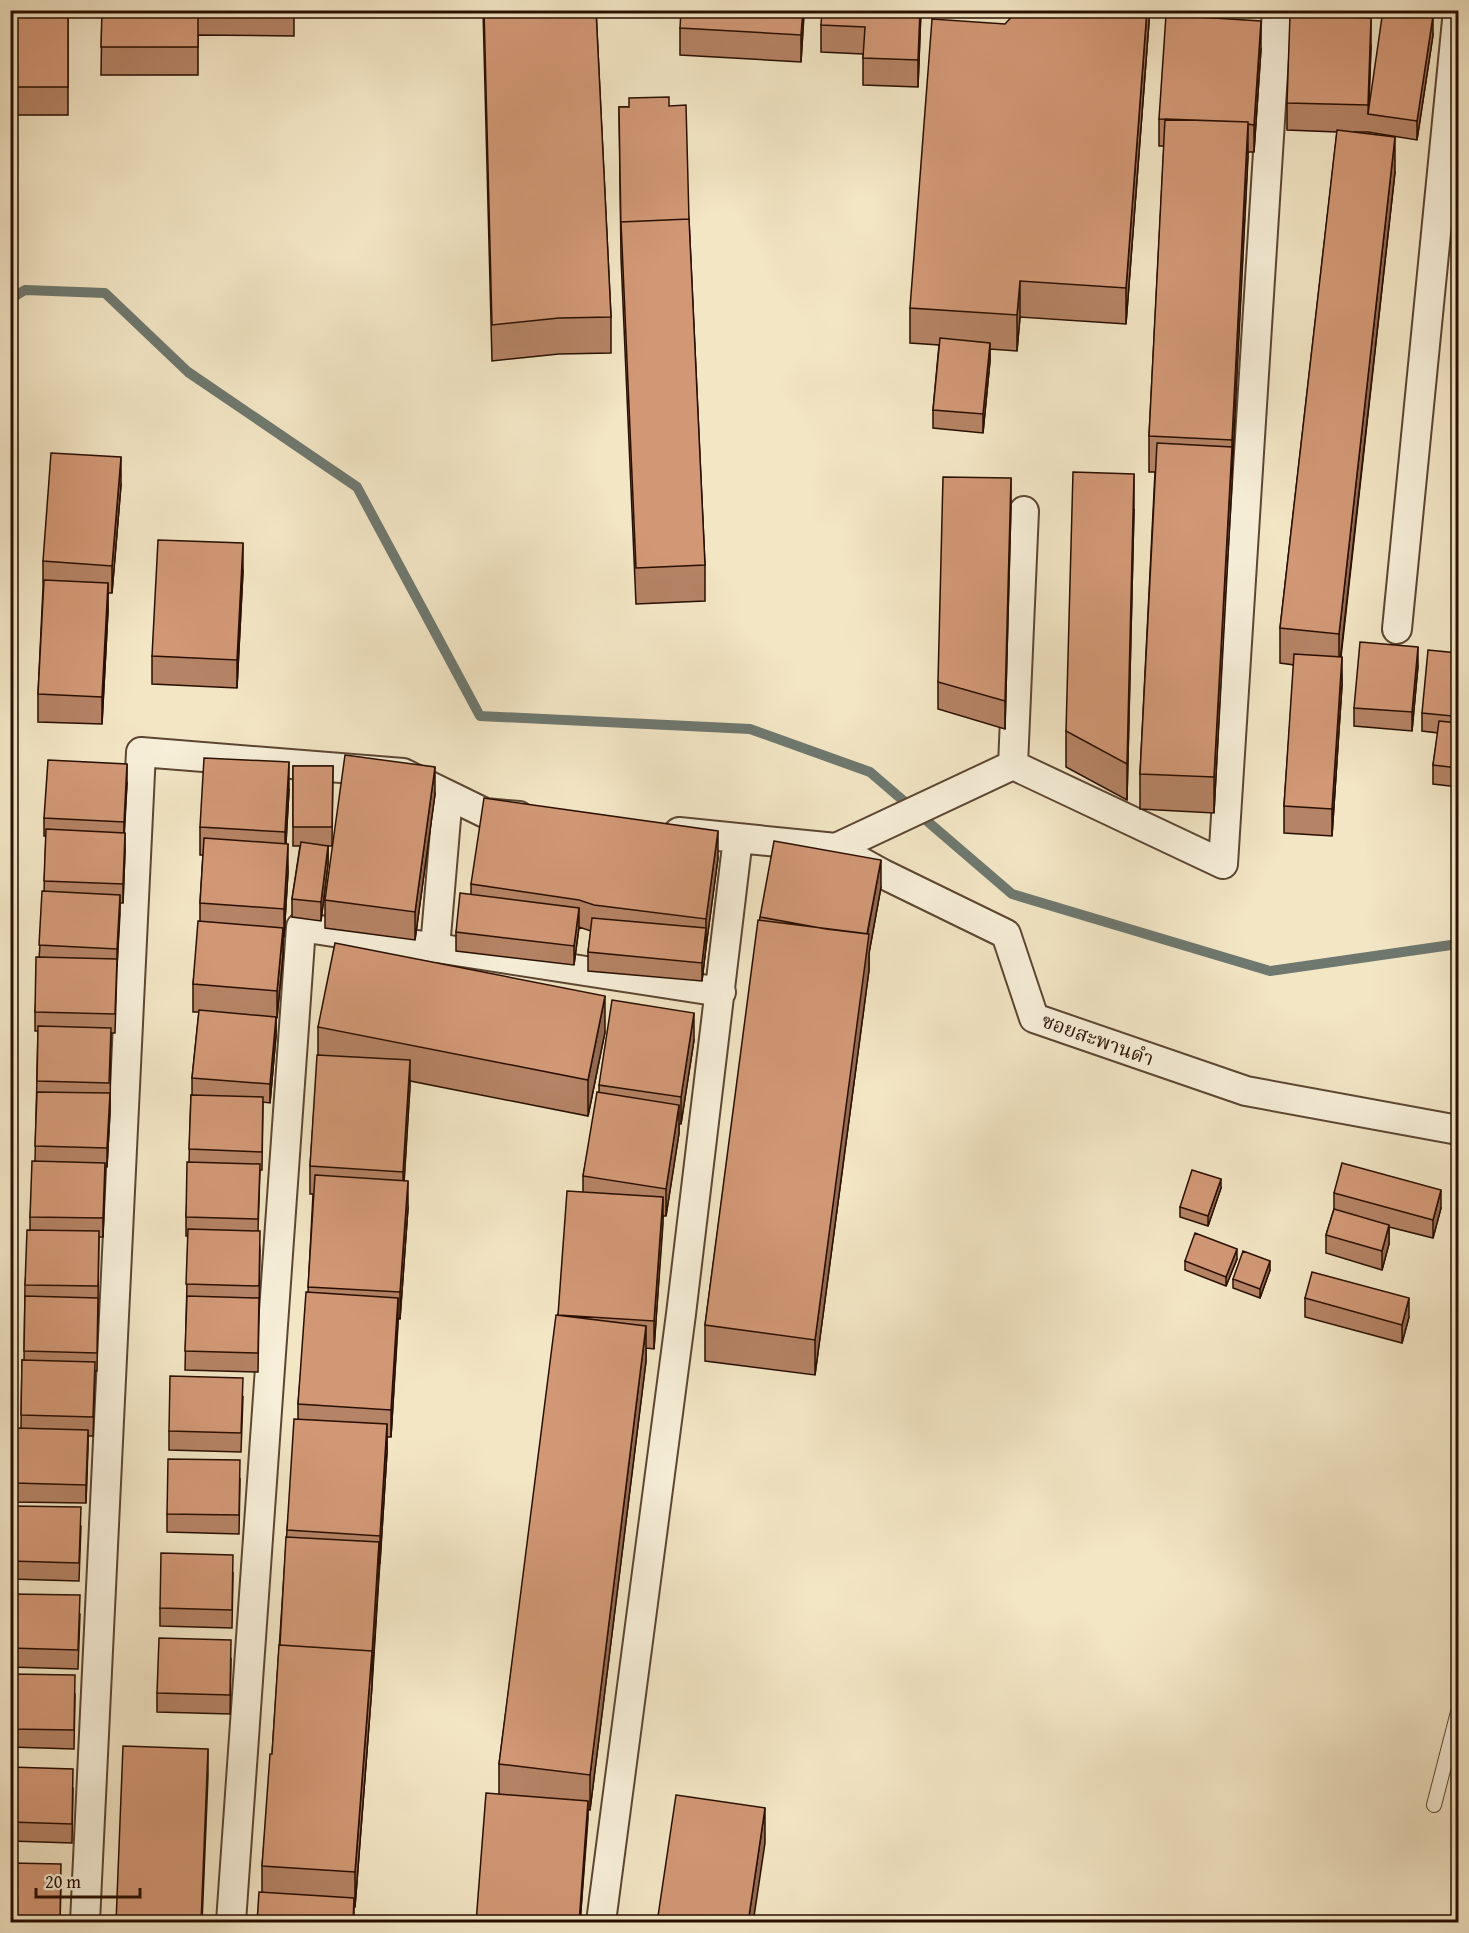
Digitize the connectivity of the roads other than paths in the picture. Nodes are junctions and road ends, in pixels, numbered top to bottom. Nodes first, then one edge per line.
1 (1277, 10) edge
2 (1458, 10) edge
3 (1024, 511) dead end
4 (1397, 629) dead end
5 (1013, 765) junction
6 (448, 795) junction
7 (543, 819) edge
8 (658, 830) edge
9 (738, 838) junction
10 (836, 848) junction
11 (435, 948) junction
12 (721, 992) junction
13 (1458, 1130) edge
14 (1458, 1712) edge
15 (1434, 1805) dead end
16 (85, 1923) edge
17 (231, 1923) edge
18 (601, 1923) edge

1 - 5 street
2 - 4 street
3 - 5 street
5 - 10 street
6 - 7 street
6 - 11 street
6 - 16 street
8 - 9 street, ซอยสะพานดำ
9 - 10 street, ซอยสะพานดำ
9 - 12 street
10 - 13 street, ซอยสะพานดำ
11 - 12 street
11 - 17 street
12 - 18 street
14 - 15 lane

